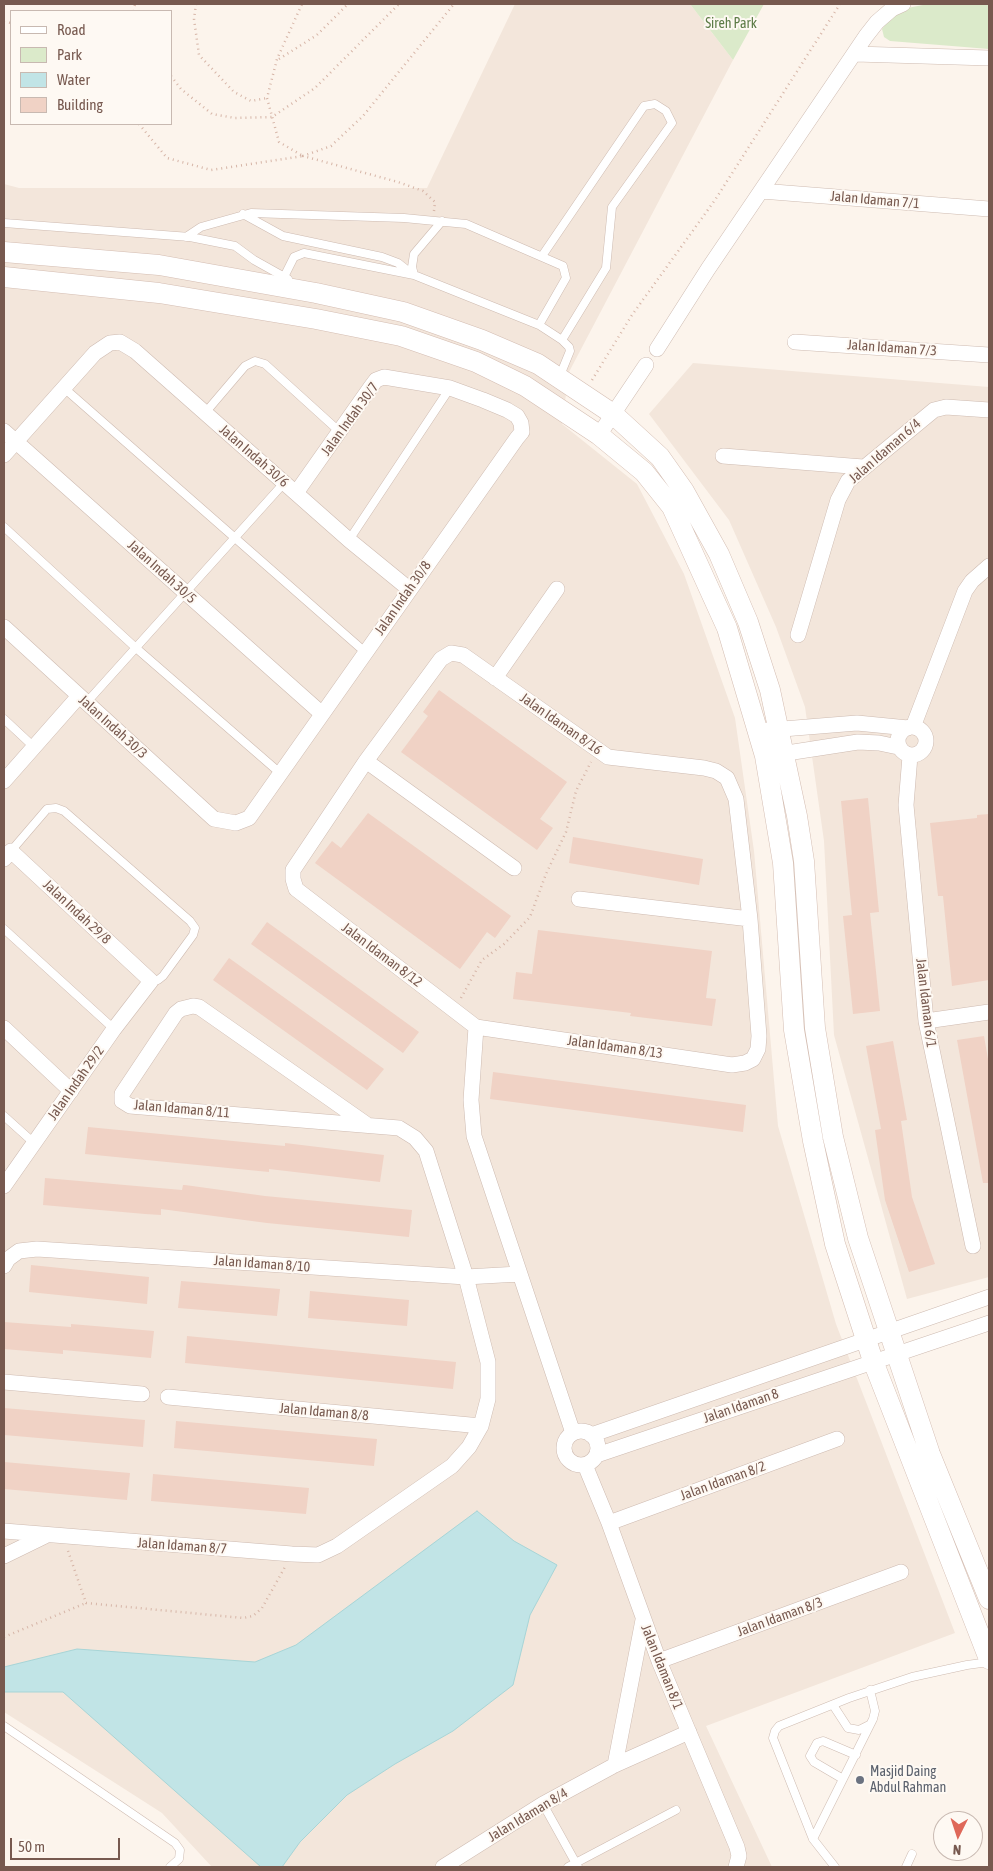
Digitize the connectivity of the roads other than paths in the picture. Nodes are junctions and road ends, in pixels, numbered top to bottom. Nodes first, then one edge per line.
1 (904, 4) edge
2 (855, 54) junction
3 (989, 58) edge
4 (761, 191) junction
5 (989, 209) edge
6 (243, 214) junction
7 (438, 221) junction
8 (4, 223) edge
9 (186, 237) junction
10 (4, 252) edge
11 (542, 256) junction
12 (414, 275) junction
13 (4, 277) edge
14 (284, 277) junction
15 (335, 297) junction
16 (539, 325) junction
17 (562, 340) junction
18 (794, 342) dead end
19 (657, 349) dead end
20 (989, 355) edge
21 (646, 365) dead end
22 (560, 378) junction
23 (64, 388) junction
24 (450, 388) junction
25 (989, 410) edge
26 (205, 413) junction
27 (613, 414) junction
28 (4, 431) edge
29 (340, 432) junction
30 (599, 435) junction
31 (16, 442) junction
32 (4, 455) edge
33 (722, 456) dead end
34 (863, 467) junction
35 (284, 483) junction
36 (296, 494) junction
37 (4, 527) edge
38 (234, 538) junction
39 (349, 540) junction
40 (989, 566) edge
41 (409, 589) junction
42 (557, 589) dead end
43 (185, 592) junction
44 (4, 627) edge
45 (798, 635) dead end
46 (136, 648) junction
47 (365, 652) junction
48 (495, 678) junction
49 (83, 699) junction
50 (321, 713) junction
51 (4, 719) edge
52 (910, 727) junction
53 (779, 729) junction
54 (758, 731) junction
55 (34, 747) junction
56 (904, 751) junction
57 (774, 754) junction
58 (366, 761) junction
59 (280, 773) junction
60 (4, 781) edge
61 (225, 822) joint
62 (7, 855) edge
63 (514, 868) dead end
64 (579, 899) dead end
65 (750, 919) junction
66 (4, 928) edge
67 (151, 981) junction
68 (989, 1012) edge
69 (926, 1022) junction
70 (476, 1027) junction
71 (4, 1028) edge
72 (114, 1029) junction
73 (71, 1091) junction
74 (4, 1116) edge
75 (366, 1124) junction
76 (34, 1143) junction
77 (4, 1186) edge
78 (972, 1246) dead end
79 (6, 1262) edge
80 (519, 1274) junction
81 (466, 1277) junction
82 (989, 1297) edge
83 (989, 1323) edge
84 (878, 1337) junction
85 (885, 1357) junction
86 (4, 1382) edge
87 (721, 1390) junction
88 (142, 1394) dead end
89 (168, 1397) dead end
90 (730, 1410) junction
91 (481, 1426) junction
92 (573, 1433) junction
93 (591, 1435) junction
94 (837, 1439) dead end
95 (596, 1455) junction
96 (584, 1465) junction
97 (609, 1523) junction
98 (4, 1531) edge
99 (45, 1536) junction
100 (4, 1556) edge
101 (901, 1572) dead end
102 (989, 1599) edge
103 (643, 1620) junction
104 (659, 1661) junction
105 (989, 1661) edge
106 (870, 1690) junction
107 (833, 1705) junction
108 (4, 1726) edge
109 (869, 1726) junction
110 (689, 1732) junction
111 (856, 1756) junction
112 (615, 1765) junction
113 (843, 1780) junction
114 (543, 1804) junction
115 (676, 1810) dead end
116 (812, 1839) junction
117 (912, 1854) dead end
118 (577, 1865) edge
119 (170, 1867) edge
120 (442, 1867) edge
121 (568, 1867) edge
122 (736, 1867) edge
123 (835, 1867) edge
124 (906, 1867) edge

1 - 2 street
2 - 3 street
2 - 4 street
4 - 5 street, Jalan Idaman 7/1
4 - 19 street
6 - 7 lane
6 - 9 lane
6 - 12 lane
7 - 11 lane
7 - 12 lane
8 - 9 lane
9 - 14 lane
10 - 15 main road
11 - 16 lane
11 - 17 lane
12 - 14 lane
12 - 16 lane
13 - 30 main road
14 - 15 lane
15 - 22 main road
16 - 17 lane
17 - 22 lane
18 - 20 street, Jalan Idaman 7/3
21 - 27 street
22 - 27 main road
23 - 26 street, Jalan Indah 30/6
23 - 31 street
23 - 38 lane
24 - 29 street, Jalan Indah 30/7
24 - 39 lane
24 - 41 street, Jalan Indah 30/8
25 - 34 street, Jalan Idaman 6/4
26 - 29 lane
26 - 35 street, Jalan Indah 30/6
27 - 30 street
27 - 53 main road
28 - 31 street, Jalan Indah 30/5
29 - 36 street, Jalan Indah 30/7
30 - 54 main road
31 - 32 street
31 - 43 street, Jalan Indah 30/5
33 - 34 street
34 - 45 street, Jalan Idaman 6/4
35 - 36 street, Jalan Indah 30/6
35 - 38 lane
36 - 39 street, Jalan Indah 30/6
37 - 46 lane
38 - 43 lane
38 - 47 lane
39 - 41 street, Jalan Indah 30/6
40 - 52 street
41 - 47 street, Jalan Indah 30/8
42 - 48 street
43 - 46 lane
43 - 50 street, Jalan Indah 30/5
44 - 49 street, Jalan Indah 30/3
46 - 49 lane
46 - 59 lane
47 - 50 street, Jalan Indah 30/8
48 - 58 street, Jalan Idaman 8/16
48 - 65 street, Jalan Idaman 8/16
49 - 55 street
49 - 61 street, Jalan Indah 30/3
50 - 59 street, Jalan Indah 30/8
51 - 55 lane
52 - 53 street
52 - 56 street
52 - 56 street
53 - 54 street
53 - 57 main road
54 - 57 main road
55 - 60 street
56 - 57 street
56 - 69 street, Jalan Idaman 6/1
57 - 84 main road
58 - 63 street
58 - 70 street, Jalan Idaman 8/12
59 - 61 street, Jalan Indah 30/8
62 - 67 street, Jalan Indah 29/8
62 - 67 lane
64 - 65 street
65 - 70 street, Jalan Idaman 8/13
66 - 72 lane
67 - 72 street, Jalan Indah 29/2
68 - 69 street
69 - 78 street, Jalan Idaman 6/1
70 - 80 street
71 - 73 street
72 - 73 street, Jalan Indah 29/2
73 - 76 street, Jalan Indah 29/2
74 - 76 lane
75 - 75 street, Jalan Idaman 8/11
75 - 81 street, Jalan Idaman 8/11
76 - 77 street, Jalan Indah 29/2
79 - 81 street, Jalan Idaman 8/10
80 - 81 street, Jalan Idaman 8/10
80 - 92 street
81 - 91 street
82 - 84 street, Jalan Idaman 8
83 - 85 street, Jalan Idaman 8
84 - 85 main road
84 - 87 street, Jalan Idaman 8
85 - 90 street, Jalan Idaman 8
85 - 102 main road
85 - 105 main road
86 - 88 street
87 - 90 street
87 - 93 street, Jalan Idaman 8
89 - 91 street, Jalan Idaman 8/8
90 - 95 street, Jalan Idaman 8
91 - 99 street, Jalan Idaman 8/7
92 - 93 street
92 - 96 street
93 - 95 street
94 - 97 street, Jalan Idaman 8/2
95 - 96 street
96 - 97 street, Jalan Idaman 8/1
97 - 103 street, Jalan Idaman 8/1
98 - 99 street, Jalan Idaman 8/7
99 - 100 street
101 - 104 street, Jalan Idaman 8/3
103 - 104 street, Jalan Idaman 8/1
103 - 112 street
104 - 110 street, Jalan Idaman 8/1
105 - 106 lane
106 - 107 lane
106 - 109 lane
107 - 109 lane
107 - 116 lane
108 - 119 lane
109 - 111 lane
110 - 112 street, Jalan Idaman 8/4
110 - 122 street, Jalan Idaman 8/1
111 - 113 lane
111 - 113 lane
112 - 114 street, Jalan Idaman 8/4
113 - 116 lane
114 - 118 lane
114 - 120 street, Jalan Idaman 8/4
115 - 118 lane
116 - 123 lane
117 - 124 lane
118 - 121 lane

